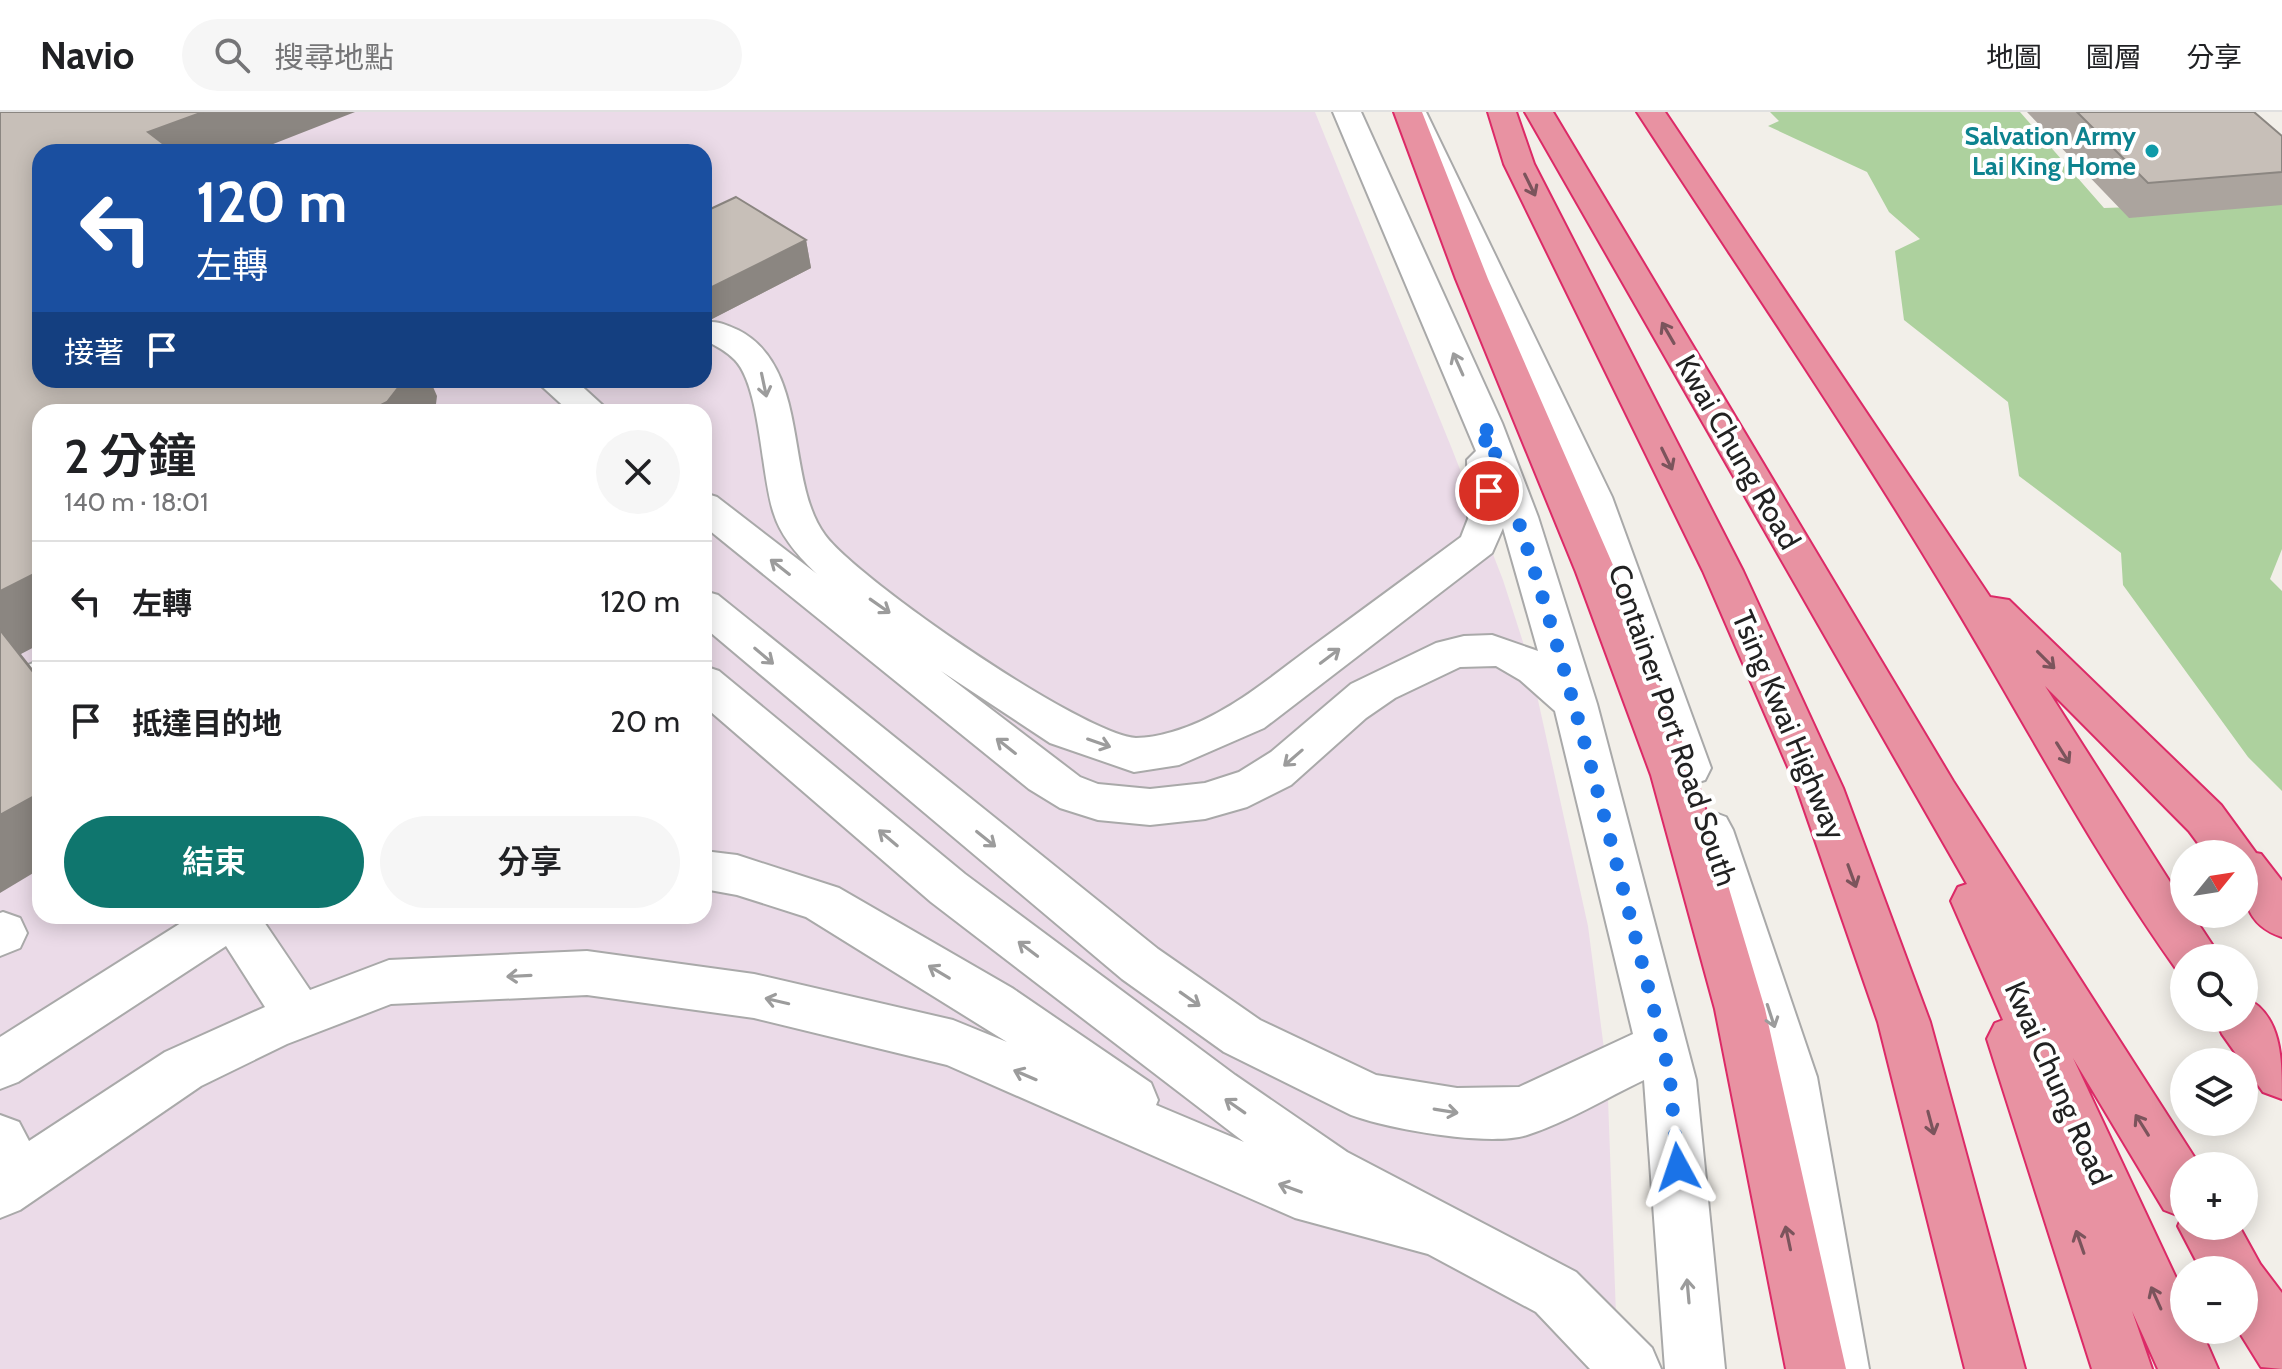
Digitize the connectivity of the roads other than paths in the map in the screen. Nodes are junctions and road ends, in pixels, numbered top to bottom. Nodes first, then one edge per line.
1 (1347, 112) edge
2 (1410, 112) edge
3 (1502, 112) edge
4 (1539, 112) edge
5 (1651, 112) edge
6 (713, 331) dead end
7 (563, 388) edge
8 (582, 404) edge
9 (1484, 423) junction
10 (712, 512) edge
11 (1951, 566) junction
12 (1394, 608) junction
13 (712, 612) edge
14 (1466, 649) junction
15 (32, 680) edge
16 (712, 689) edge
17 (0, 696) edge
18 (1575, 704) junction
19 (1937, 794) junction
20 (2223, 840) edge
21 (712, 871) edge
22 (2258, 885) edge
23 (1971, 891) junction
24 (2282, 917) edge
25 (220, 924) edge
26 (238, 924) edge
27 (2186, 944) edge
28 (299, 1016) junction
29 (2250, 1032) edge
30 (1663, 1045) junction
31 (0, 1065) edge
32 (2282, 1075) edge
33 (1213, 1156) junction
34 (2170, 1168) edge
35 (7, 1169) edge
36 (1446, 1231) junction
37 (2258, 1308) edge
38 (2282, 1346) edge
39 (1631, 1369) edge
40 (1695, 1369) edge
41 (1816, 1369) edge
42 (1839, 1369) edge
43 (1995, 1369) edge
44 (2122, 1369) edge
45 (2188, 1369) edge

9 -> 1 street
41 -> 2 highway
2 -> 42 street, Container Port Road South
3 -> 43 highway, Tsing Kwai Highway
19 -> 4 highway, Kwai Chung Road
5 - 11 highway
6 -> 12 street
7 - 8 street
9 - 12 street
9 - 18 street
14 -> 10 street
11 -> 20 highway
11 -> 27 highway
12 - 14 street
13 -> 30 street
14 - 18 street
15 - 17 street
36 -> 16 street
18 - 30 street
19 - 23 highway, Kwai Chung Road
34 -> 19 highway, Kwai Chung Road
33 -> 21 street
22 - 24 highway
44 -> 23 highway
45 -> 23 highway, Kwai Chung Road
25 - 31 street
26 - 28 street
33 -> 28 street
28 - 35 street
29 - 32 highway
40 -> 30 street
36 -> 33 street
36 - 39 street
37 - 38 highway

